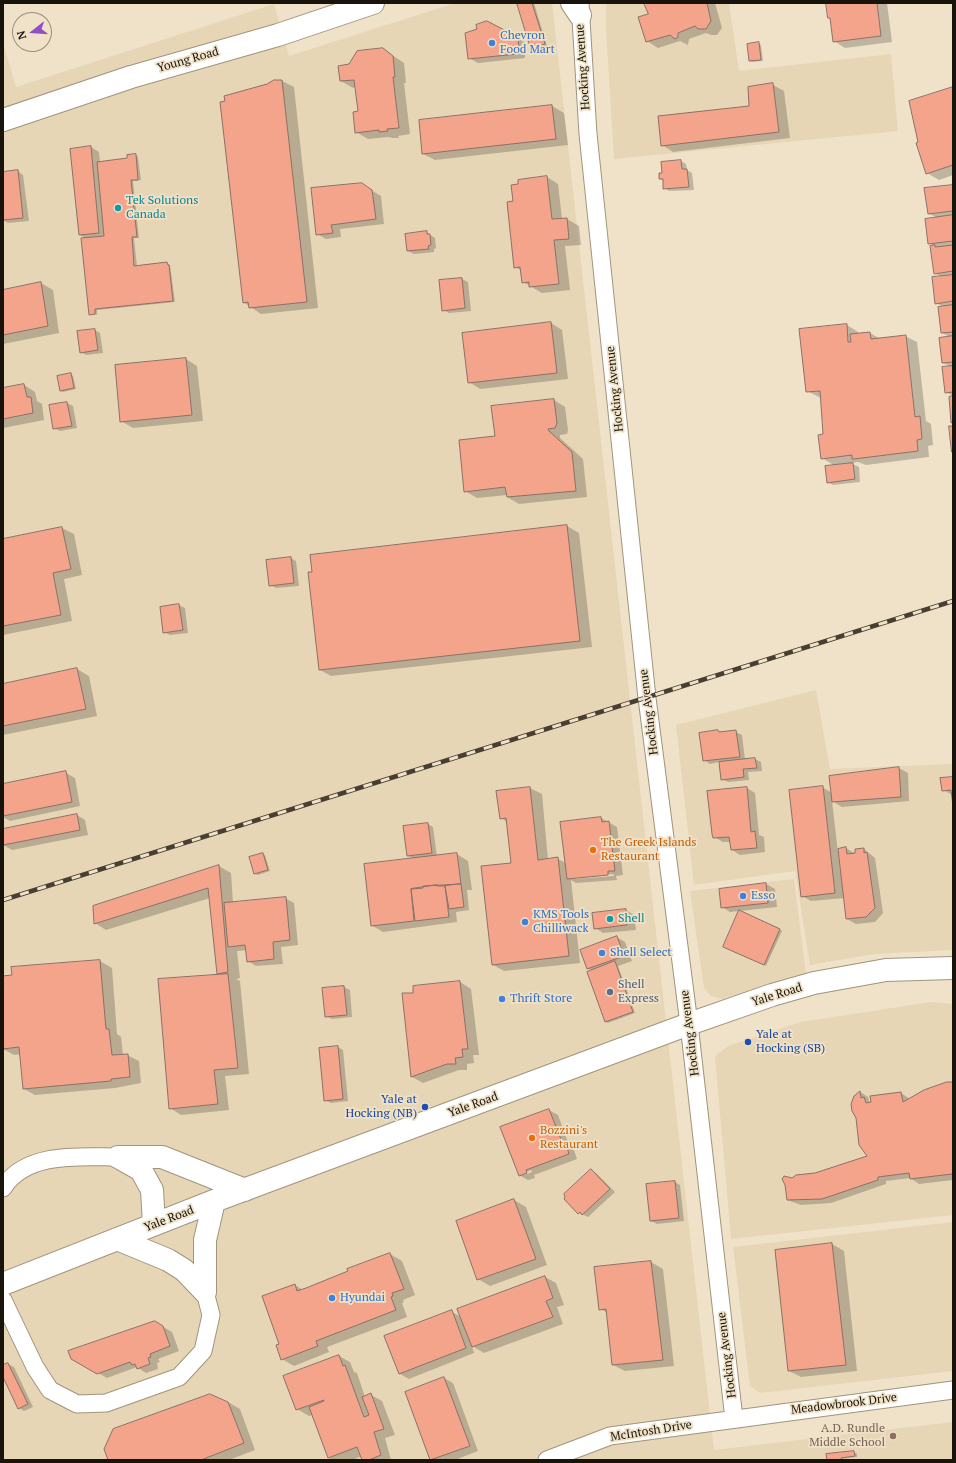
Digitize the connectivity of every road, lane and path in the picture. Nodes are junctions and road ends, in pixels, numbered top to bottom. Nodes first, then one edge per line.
1 (373, 3) edge
2 (577, 7) edge
3 (3, 120) edge
4 (953, 968) edge
5 (690, 1024) junction
6 (118, 1157) junction
7 (3, 1188) edge
8 (245, 1190) junction
9 (214, 1202) junction
10 (154, 1224) junction
11 (117, 1239) junction
12 (3, 1284) edge
13 (205, 1292) junction
14 (3, 1300) edge
15 (953, 1390) edge
16 (734, 1418) junction
17 (547, 1460) edge

1 - 3 main road, Young Road
2 - 5 street, Hocking Avenue
4 - 5 main road, Yale Road
5 - 8 main road, Yale Road
5 - 16 street, Hocking Avenue
6 - 7 street
6 - 8 main road
6 - 10 main road
8 - 9 main road, Yale Road
9 - 10 main road, Yale Road
9 - 13 main road
10 - 11 main road, Yale Road
11 - 12 main road, Yale Road
11 - 13 main road
13 - 14 street
15 - 16 street, Meadowbrook Drive
16 - 17 street, McIntosh Drive

